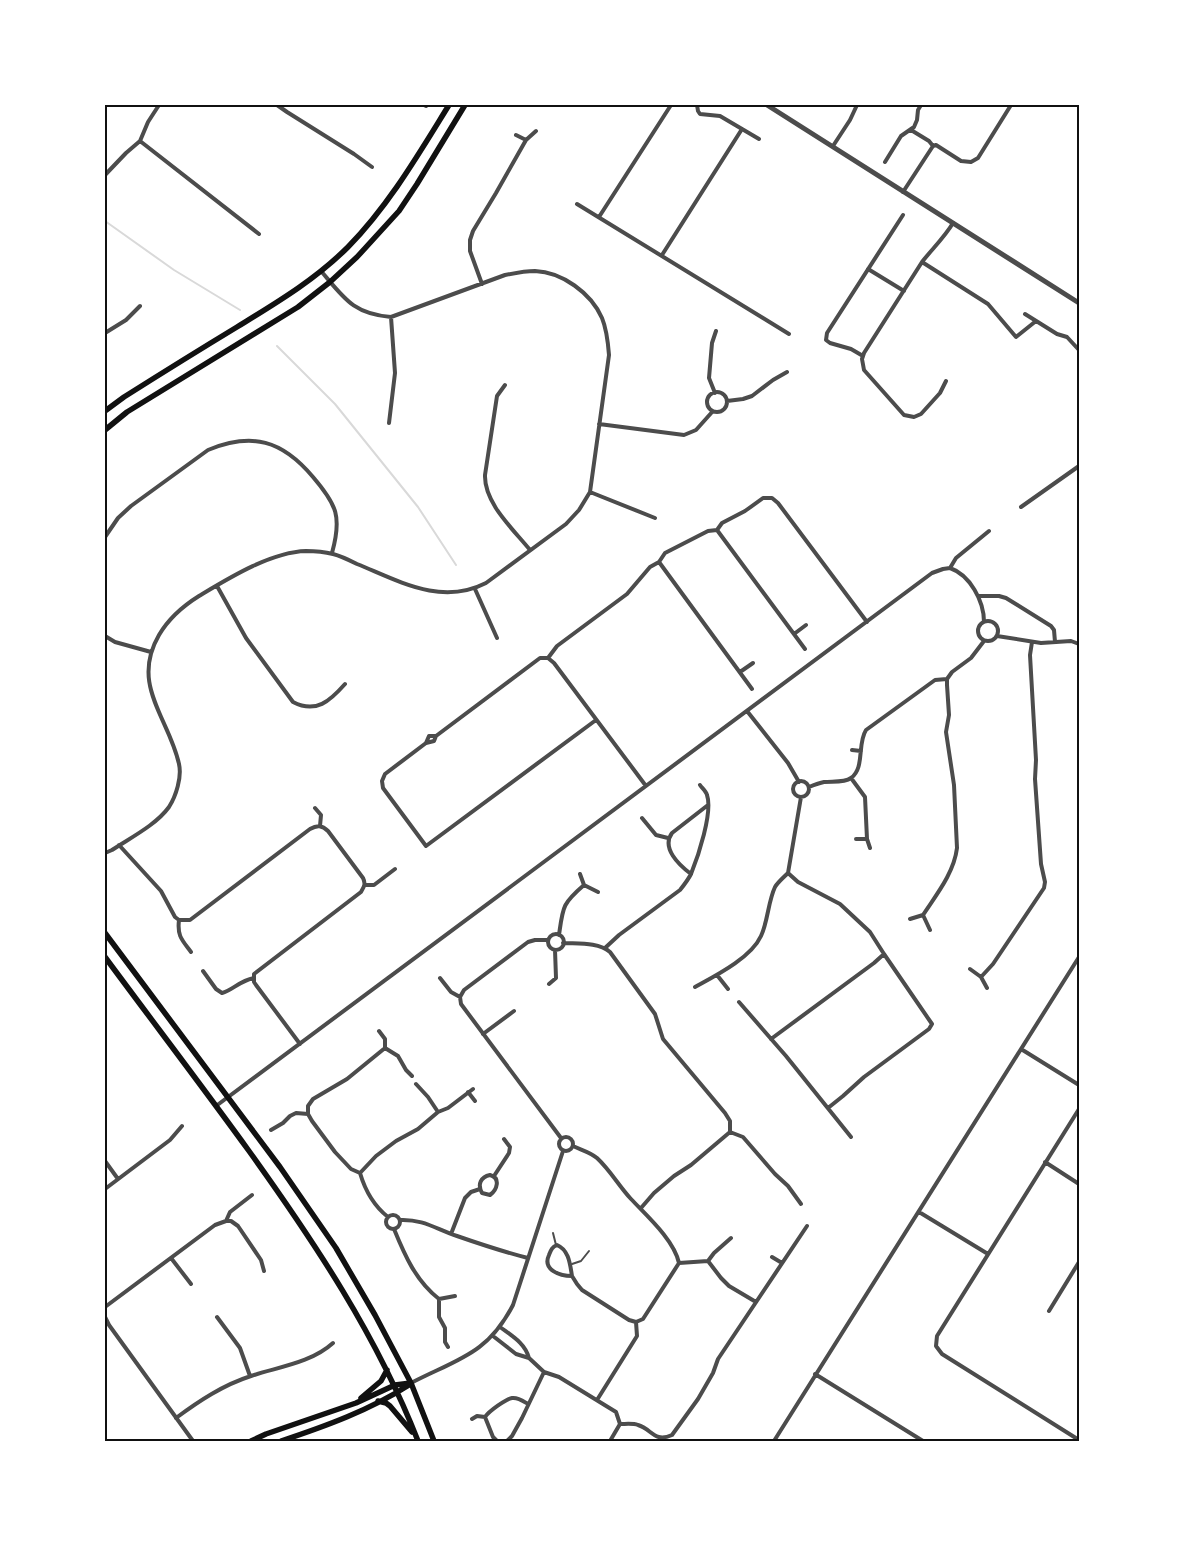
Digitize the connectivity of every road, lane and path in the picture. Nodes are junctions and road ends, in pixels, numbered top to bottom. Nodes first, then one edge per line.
1 (159, 105) edge
2 (277, 105) edge
3 (449, 105) edge
4 (465, 105) edge
5 (671, 105) edge
6 (697, 105) edge
7 (767, 105) edge
8 (857, 105) edge
9 (921, 105) edge
10 (1011, 105) edge
11 (742, 129) junction
12 (911, 130) junction
13 (536, 131) dead end
14 (516, 135) dead end
15 (759, 139) dead end
16 (526, 140) junction
17 (140, 141) junction
18 (833, 146) junction
19 (933, 146) junction
20 (885, 162) dead end
21 (372, 167) dead end
22 (105, 175) edge
23 (903, 192) junction
24 (577, 204) dead end
25 (903, 216) dead end
26 (599, 217) junction
27 (953, 223) junction
28 (259, 234) dead end
29 (662, 255) junction
30 (922, 262) junction
31 (868, 269) junction
32 (322, 271) junction
33 (330, 282) junction
34 (482, 284) junction
35 (904, 291) junction
36 (1079, 303) edge
37 (140, 306) dead end
38 (1025, 314) dead end
39 (391, 317) junction
40 (1036, 321) junction
41 (716, 331) dead end
42 (105, 333) edge
43 (789, 334) dead end
44 (1079, 350) edge
45 (863, 356) junction
46 (787, 372) dead end
47 (946, 381) dead end
48 (505, 385) dead end
49 (715, 392) junction
50 (727, 401) junction
51 (105, 411) edge
52 (713, 411) junction
53 (389, 423) dead end
54 (599, 424) junction
55 (105, 430) edge
56 (1079, 466) edge
57 (590, 492) junction
58 (1020, 507) dead end
59 (655, 518) dead end
60 (716, 530) junction
61 (989, 531) dead end
62 (105, 537) edge
63 (530, 550) junction
64 (332, 553) junction
65 (659, 562) junction
66 (950, 568) junction
67 (217, 586) junction
68 (475, 589) junction
69 (978, 596) junction
70 (867, 622) junction
71 (984, 622) junction
72 (806, 625) dead end
73 (794, 634) junction
74 (105, 636) edge
75 (997, 636) junction
76 (497, 638) dead end
77 (984, 640) junction
78 (1032, 642) junction
79 (1055, 642) junction
80 (1079, 644) edge
81 (805, 649) dead end
82 (151, 652) junction
83 (548, 658) junction
84 (753, 663) dead end
85 (740, 672) junction
86 (948, 679) junction
87 (345, 684) dead end
88 (752, 689) dead end
89 (747, 711) junction
90 (596, 720) junction
91 (852, 750) dead end
92 (861, 751) junction
93 (851, 778) junction
94 (800, 782) junction
95 (700, 785) dead end
96 (646, 786) junction
97 (809, 787) junction
98 (801, 797) junction
99 (709, 805) junction
100 (315, 808) dead end
101 (642, 818) dead end
102 (320, 826) junction
103 (668, 838) junction
104 (856, 839) dead end
105 (867, 839) junction
106 (119, 845) junction
107 (870, 848) dead end
108 (112, 850) junction
109 (105, 853) edge
110 (105, 857) edge
111 (395, 869) dead end
112 (788, 873) junction
113 (580, 874) dead end
114 (691, 874) junction
115 (365, 885) junction
116 (584, 885) junction
117 (598, 892) dead end
118 (923, 915) junction
119 (910, 918) dead end
120 (179, 920) junction
121 (930, 930) dead end
122 (105, 933) edge
123 (558, 935) junction
124 (548, 940) junction
125 (563, 943) junction
126 (604, 948) junction
127 (555, 950) junction
128 (191, 952) dead end
129 (884, 954) junction
130 (105, 957) edge
131 (1079, 958) edge
132 (970, 969) dead end
133 (203, 971) dead end
134 (717, 975) junction
135 (980, 977) junction
136 (254, 978) junction
137 (440, 978) dead end
138 (549, 984) dead end
139 (695, 987) dead end
140 (987, 988) dead end
141 (728, 989) dead end
142 (460, 996) junction
143 (739, 1002) dead end
144 (514, 1011) dead end
145 (379, 1032) dead end
146 (483, 1034) junction
147 (770, 1039) junction
148 (300, 1044) junction
149 (386, 1048) junction
150 (1020, 1049) junction
151 (412, 1076) dead end
152 (416, 1084) dead end
153 (1079, 1085) edge
154 (473, 1088) dead end
155 (468, 1092) junction
156 (228, 1098) junction
157 (474, 1101) dead end
158 (216, 1106) junction
159 (828, 1108) junction
160 (1079, 1109) edge
161 (438, 1112) junction
162 (308, 1114) junction
163 (182, 1126) dead end
164 (271, 1130) dead end
165 (730, 1132) junction
166 (851, 1137) dead end
167 (561, 1138) junction
168 (504, 1139) dead end
169 (572, 1146) junction
170 (563, 1151) junction
171 (105, 1161) edge
172 (1045, 1162) junction
173 (360, 1173) junction
174 (494, 1176) junction
175 (118, 1179) junction
176 (1079, 1184) edge
177 (105, 1189) edge
178 (480, 1189) junction
179 (252, 1195) dead end
180 (801, 1204) dead end
181 (641, 1208) junction
182 (919, 1212) junction
183 (388, 1217) junction
184 (226, 1220) junction
185 (400, 1220) junction
186 (807, 1226) dead end
187 (394, 1229) junction
188 (553, 1233) dead end
189 (451, 1234) junction
190 (731, 1238) dead end
191 (556, 1245) junction
192 (589, 1251) dead end
193 (988, 1254) junction
194 (772, 1257) dead end
195 (171, 1258) junction
196 (528, 1258) junction
197 (708, 1261) junction
198 (1079, 1262) edge
199 (678, 1263) junction
200 (782, 1264) junction
201 (570, 1265) junction
202 (264, 1271) dead end
203 (572, 1276) junction
204 (191, 1284) dead end
205 (455, 1296) dead end
206 (440, 1299) junction
207 (756, 1302) junction
208 (105, 1307) edge
209 (1049, 1311) dead end
210 (105, 1317) edge
211 (217, 1317) dead end
212 (636, 1322) junction
213 (500, 1327) junction
214 (493, 1336) junction
215 (334, 1343) dead end
216 (448, 1347) dead end
217 (529, 1358) junction
218 (387, 1370) junction
219 (544, 1372) junction
220 (815, 1374) junction
221 (250, 1376) junction
222 (411, 1383) junction
223 (396, 1389) junction
224 (597, 1400) junction
225 (378, 1401) junction
226 (356, 1403) junction
227 (528, 1404) junction
228 (485, 1417) junction
229 (176, 1418) junction
230 (472, 1419) dead end
231 (620, 1424) junction
232 (418, 1439) edge
233 (666, 1440) edge
234 (1079, 1440) edge
235 (193, 1441) edge
236 (251, 1441) edge
237 (281, 1441) edge
238 (434, 1441) edge
239 (498, 1441) edge
240 (507, 1441) edge
241 (610, 1441) edge
242 (774, 1441) edge
243 (923, 1441) edge

1 - 17 street
2 - 21 street
3 - 32 main road
4 - 33 main road
5 - 26 street
6 - 11 street
7 - 18 street
8 - 18 street
9 - 12 street
10 - 19 street
11 - 15 street
11 - 29 street
12 - 19 street
12 - 20 street
13 - 16 street
14 - 16 street
16 - 34 street
17 - 22 street
17 - 28 street
18 - 23 street
19 - 23 street
23 - 27 street
24 - 26 street
25 - 31 street
26 - 29 street
27 - 30 street
27 - 36 street
29 - 43 street
30 - 35 street
30 - 40 street
31 - 35 street
31 - 45 street
32 - 33 street
32 - 51 main road
33 - 39 street
33 - 55 main road
34 - 39 street
34 - 54 street
35 - 45 street
37 - 42 street
38 - 40 street
39 - 53 street
40 - 44 street
41 - 49 street
45 - 47 street
46 - 50 street
48 - 63 street
49 - 50 street
49 - 52 street
50 - 52 street
52 - 54 street
54 - 57 street
56 - 58 street
57 - 59 street
57 - 63 street
60 - 65 street
60 - 70 street
60 - 73 street
61 - 66 street
62 - 64 street
63 - 68 street
64 - 67 street
64 - 68 street
65 - 83 street
65 - 85 street
66 - 69 street
66 - 70 street
67 - 82 street
67 - 87 street
68 - 76 street
69 - 71 street
69 - 79 street
70 - 89 street
71 - 75 street
71 - 77 street
72 - 73 street
73 - 81 street
74 - 82 street
75 - 77 street
75 - 78 street
77 - 86 street
78 - 79 street
78 - 135 street
79 - 80 street
82 - 106 street
83 - 90 street
83 - 90 street
84 - 85 street
85 - 88 street
86 - 92 street
86 - 118 street
89 - 94 street
89 - 96 street
90 - 96 street
91 - 92 street
92 - 93 street
93 - 97 street
93 - 105 street
94 - 97 street
94 - 98 street
95 - 99 street
96 - 148 street
97 - 98 street
98 - 112 street
99 - 103 street
99 - 114 street
100 - 102 street
101 - 103 street
102 - 115 street
102 - 120 street
103 - 114 street
104 - 105 street
105 - 107 street
106 - 108 street
106 - 120 street
108 - 109 street
108 - 110 street
111 - 115 street
112 - 129 street
112 - 134 street
113 - 116 street
114 - 126 street
115 - 136 street
116 - 117 street
116 - 123 street
118 - 119 street
118 - 121 street
120 - 128 street
122 - 156 main road
123 - 124 street
123 - 125 street
124 - 127 street
124 - 142 street
125 - 126 street
125 - 127 street
126 - 165 street
127 - 138 street
129 - 147 street
129 - 159 street
130 - 158 main road
131 - 150 street
132 - 135 street
133 - 136 street
134 - 139 street
134 - 141 street
135 - 140 street
136 - 148 street
137 - 142 street
142 - 146 street
143 - 147 street
144 - 146 street
145 - 149 street
146 - 167 street
147 - 159 street
148 - 156 street
149 - 151 street
149 - 162 street
150 - 153 street
150 - 182 street
152 - 161 street
154 - 155 street
155 - 157 street
155 - 161 street
156 - 158 street
156 - 222 main road
158 - 218 main road
159 - 166 street
160 - 172 street
161 - 173 street
162 - 164 street
162 - 173 street
163 - 175 street
165 - 180 street
165 - 181 street
167 - 169 street
167 - 170 street
168 - 174 street
169 - 170 street
169 - 181 street
170 - 196 street
171 - 175 street
172 - 176 street
172 - 193 street
173 - 183 street
174 - 178 street
174 - 178 street
175 - 177 street
178 - 189 street
179 - 184 street
181 - 199 street
182 - 193 street
182 - 220 street
183 - 185 street
183 - 187 street
184 - 195 street
184 - 202 street
185 - 187 street
185 - 189 street
186 - 200 street
187 - 206 street
188 - 191 lane
189 - 196 street
190 - 197 street
191 - 201 street
191 - 203 street
192 - 201 lane
193 - 234 street
194 - 200 street
195 - 204 street
195 - 208 street
196 - 213 street
197 - 199 street
197 - 207 street
198 - 209 street
199 - 212 street
200 - 207 street
201 - 203 street
203 - 212 street
205 - 206 street
206 - 216 street
207 - 233 street
210 - 229 street
211 - 221 street
212 - 224 street
213 - 214 street
213 - 217 street
214 - 217 street
214 - 222 street
215 - 221 street
217 - 219 street
218 - 223 main road
218 - 226 main road
219 - 224 street
219 - 227 street
220 - 242 street
220 - 243 street
221 - 229 street
222 - 223 main road
222 - 238 main road
223 - 225 main road
223 - 226 main road
223 - 232 main road
224 - 231 street
225 - 232 main road
225 - 237 main road
226 - 236 main road
227 - 228 street
227 - 240 street
228 - 230 street
228 - 239 street
229 - 235 street
231 - 233 street
231 - 241 street

